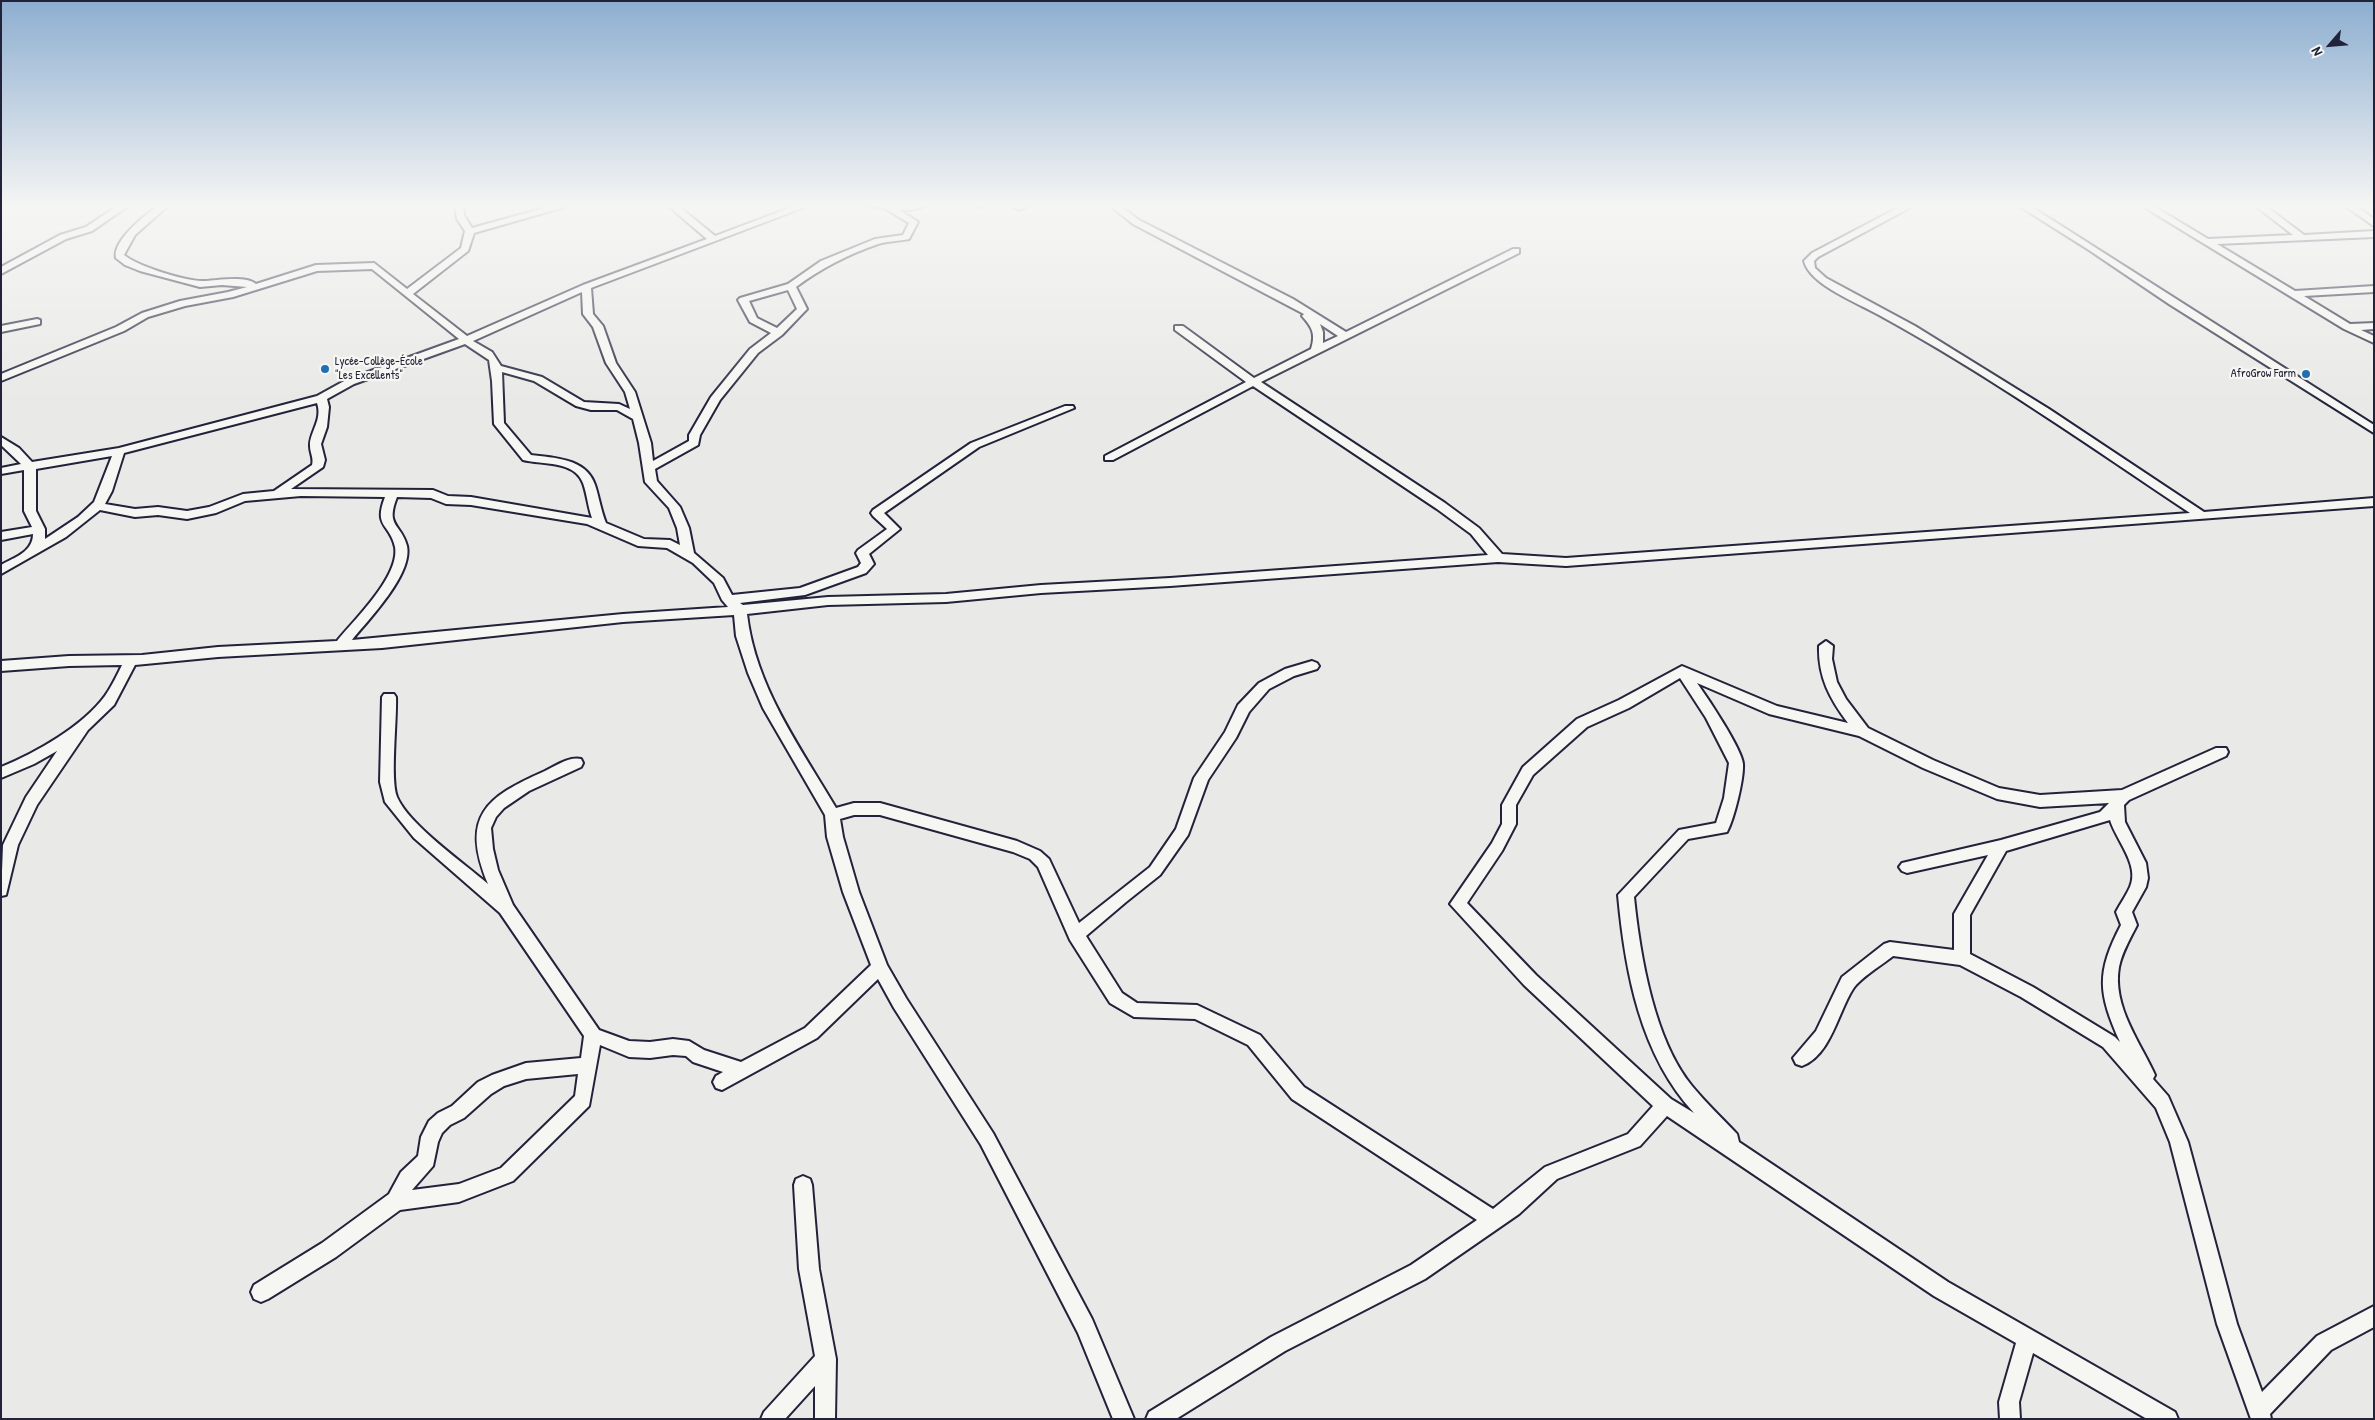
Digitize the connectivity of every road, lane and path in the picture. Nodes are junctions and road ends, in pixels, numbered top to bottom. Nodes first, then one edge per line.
1 (148, 270) edge
2 (309, 270) edge
3 (379, 270) edge
4 (439, 270) edge
5 (632, 270) edge
6 (818, 270) edge
7 (1230, 270) edge
8 (1477, 270) edge
9 (1812, 270) edge
10 (2125, 270) edge
11 (2254, 270) edge
12 (262, 285) junction
13 (791, 286) junction
14 (586, 287) junction
15 (2374, 289) edge
16 (407, 294) junction
17 (2294, 294) junction
18 (1290, 301) junction
19 (37, 322) dead end
20 (2374, 326) edge
21 (2348, 327) junction
22 (1179, 328) dead end
23 (1, 329) edge
24 (778, 333) junction
25 (1346, 336) junction
26 (466, 340) junction
27 (2374, 340) edge
28 (1315, 352) junction
29 (498, 368) junction
30 (1, 378) edge
31 (1253, 382) junction
32 (321, 398) junction
33 (1069, 408) dead end
34 (636, 417) junction
35 (2374, 430) edge
36 (1, 440) edge
37 (119, 451) junction
38 (1109, 458) dead end
39 (30, 467) junction
40 (650, 467) junction
41 (1, 471) edge
42 (392, 494) junction
43 (274, 495) junction
44 (2374, 502) edge
45 (95, 506) junction
46 (2202, 516) junction
47 (601, 526) junction
48 (39, 529) junction
49 (1, 536) edge
50 (33, 552) junction
51 (688, 553) junction
52 (1498, 558) junction
53 (1, 570) edge
54 (734, 605) junction
55 (341, 645) junction
56 (1826, 646) dead end
57 (131, 660) junction
58 (1, 666) edge
59 (1312, 666) dead end
60 (1682, 671) junction
61 (389, 697) dead end
62 (86, 722) junction
63 (1863, 732) junction
64 (2221, 752) dead end
65 (576, 763) dead end
66 (1, 773) edge
67 (2121, 800) junction
68 (832, 815) junction
69 (2001, 846) junction
70 (1907, 867) dead end
71 (1, 890) edge
72 (506, 908) junction
73 (1076, 935) junction
74 (1962, 958) junction
75 (880, 967) junction
76 (594, 1035) junction
77 (1802, 1058) dead end
78 (588, 1066) junction
79 (742, 1070) junction
80 (722, 1082) dead end
81 (2162, 1102) junction
82 (1665, 1105) junction
83 (1750, 1160) junction
84 (803, 1185) dead end
85 (396, 1201) junction
86 (1492, 1219) junction
87 (262, 1292) dead end
88 (2374, 1316) edge
89 (2027, 1339) junction
90 (826, 1359) junction
91 (2259, 1415) edge
92 (771, 1419) edge
93 (825, 1419) edge
94 (1124, 1419) edge
95 (1156, 1419) edge
96 (2010, 1419) edge
97 (2168, 1419) edge

1 - 12 street
2 - 12 street
3 - 16 street
4 - 16 street
5 - 14 street
6 - 13 street
7 - 18 street
8 - 25 street
9 - 46 street
10 - 35 street
11 - 17 street
12 - 30 street
13 - 24 street
13 - 24 street
14 - 26 street
14 - 34 street
15 - 17 street
16 - 26 street
17 - 21 street
18 - 25 street
18 - 28 street
19 - 23 street
20 - 21 street
21 - 27 street
22 - 31 street
24 - 40 street
25 - 28 street
26 - 29 street
26 - 32 street
28 - 31 street
29 - 34 street
29 - 47 street
31 - 38 street
31 - 52 street
32 - 37 street
32 - 43 street
33 - 54 street
34 - 40 street
36 - 39 street
37 - 39 street
37 - 45 street
39 - 41 street
39 - 48 street
40 - 51 street
42 - 43 street
42 - 47 street
42 - 55 street
43 - 45 street
44 - 46 street
45 - 50 street
46 - 52 street
47 - 51 street
48 - 49 street
48 - 50 street
50 - 53 street
51 - 54 street
52 - 54 street
54 - 55 street
54 - 68 street
55 - 57 street
56 - 63 street
57 - 58 street
57 - 62 street
59 - 73 street
60 - 63 street
60 - 82 street
60 - 83 street
61 - 72 street
62 - 66 street
62 - 71 street
63 - 67 street
64 - 67 street
65 - 72 street
67 - 69 street
67 - 81 street
68 - 73 street
68 - 75 street
69 - 70 street
69 - 74 street
72 - 76 street
73 - 86 street
74 - 77 street
74 - 81 street
75 - 79 street
75 - 94 street
76 - 78 street
76 - 79 street
78 - 85 street
78 - 85 street
79 - 80 street
81 - 91 street
82 - 83 street
82 - 86 street
83 - 89 street
84 - 90 street
85 - 87 street
86 - 95 street
88 - 91 street
89 - 96 street
89 - 97 street
90 - 92 street
90 - 93 street

